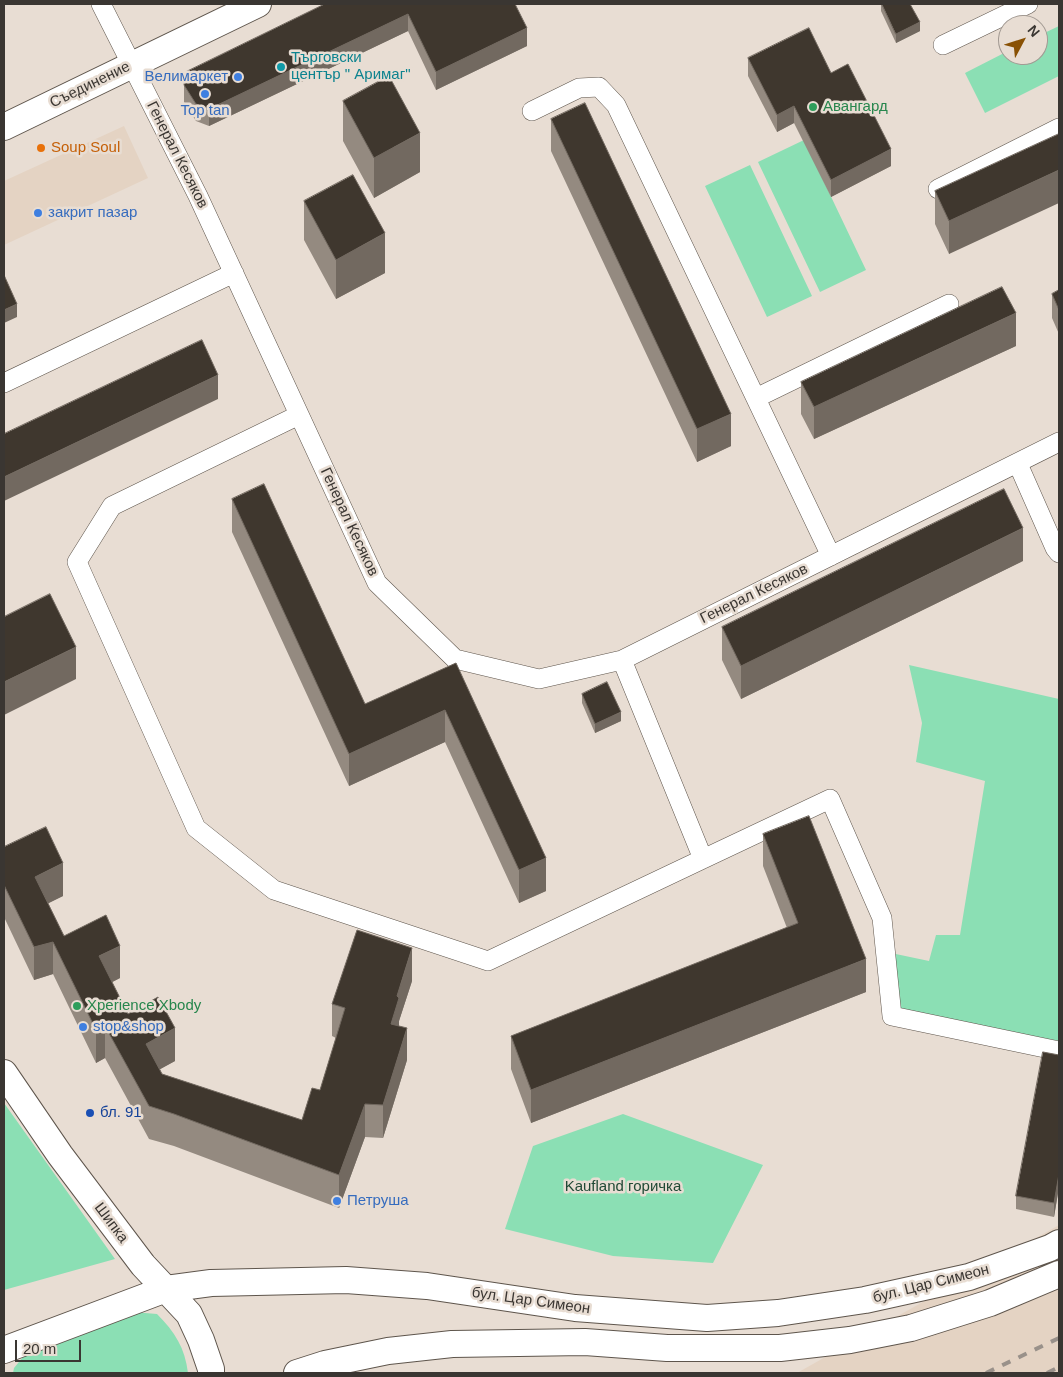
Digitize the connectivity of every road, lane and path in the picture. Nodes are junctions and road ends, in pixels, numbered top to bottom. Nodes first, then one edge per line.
1 (101, 4) edge
2 (258, 4) edge
3 (1028, 4) edge
4 (943, 45) dead end
5 (132, 65) junction
6 (532, 110) dead end
7 (4, 127) edge
8 (1059, 128) edge
9 (938, 189) edge
10 (234, 273) junction
11 (949, 304) dead end
12 (4, 383) edge
13 (756, 398) junction
14 (299, 415) junction
15 (1059, 442) edge
16 (1018, 464) junction
17 (1059, 553) edge
18 (832, 556) junction
19 (622, 660) junction
20 (703, 859) junction
21 (1059, 1051) edge
22 (4, 1073) edge
23 (1059, 1243) edge
24 (1059, 1274) edge
25 (166, 1289) junction
26 (666, 1316) junction
27 (667, 1348) junction
28 (4, 1350) edge
29 (210, 1373) edge
30 (297, 1373) edge

1 - 5 street, Генерал Кесяков
2 - 5 street, Съединение
3 - 4 street
5 - 7 street, Съединение
5 - 10 street, Генерал Кесяков
6 - 13 street
8 - 9 street
10 - 12 street
10 - 14 street, Генерал Кесяков
11 - 13 street
13 - 18 street
14 - 19 street, Генерал Кесяков
14 - 20 street
15 - 16 street, Генерал Кесяков
16 - 17 street
16 - 18 street, Генерал Кесяков
18 - 19 street, Генерал Кесяков
19 - 20 street
20 - 21 street
22 - 25 street, Шипка
23 - 26 street, бул. Цар Симеон
24 - 27 street
25 - 26 street, бул. Цар Симеон
25 - 28 street, бул. Цар Симеон
25 - 29 street, Шипка
26 - 27 street
27 - 30 street

